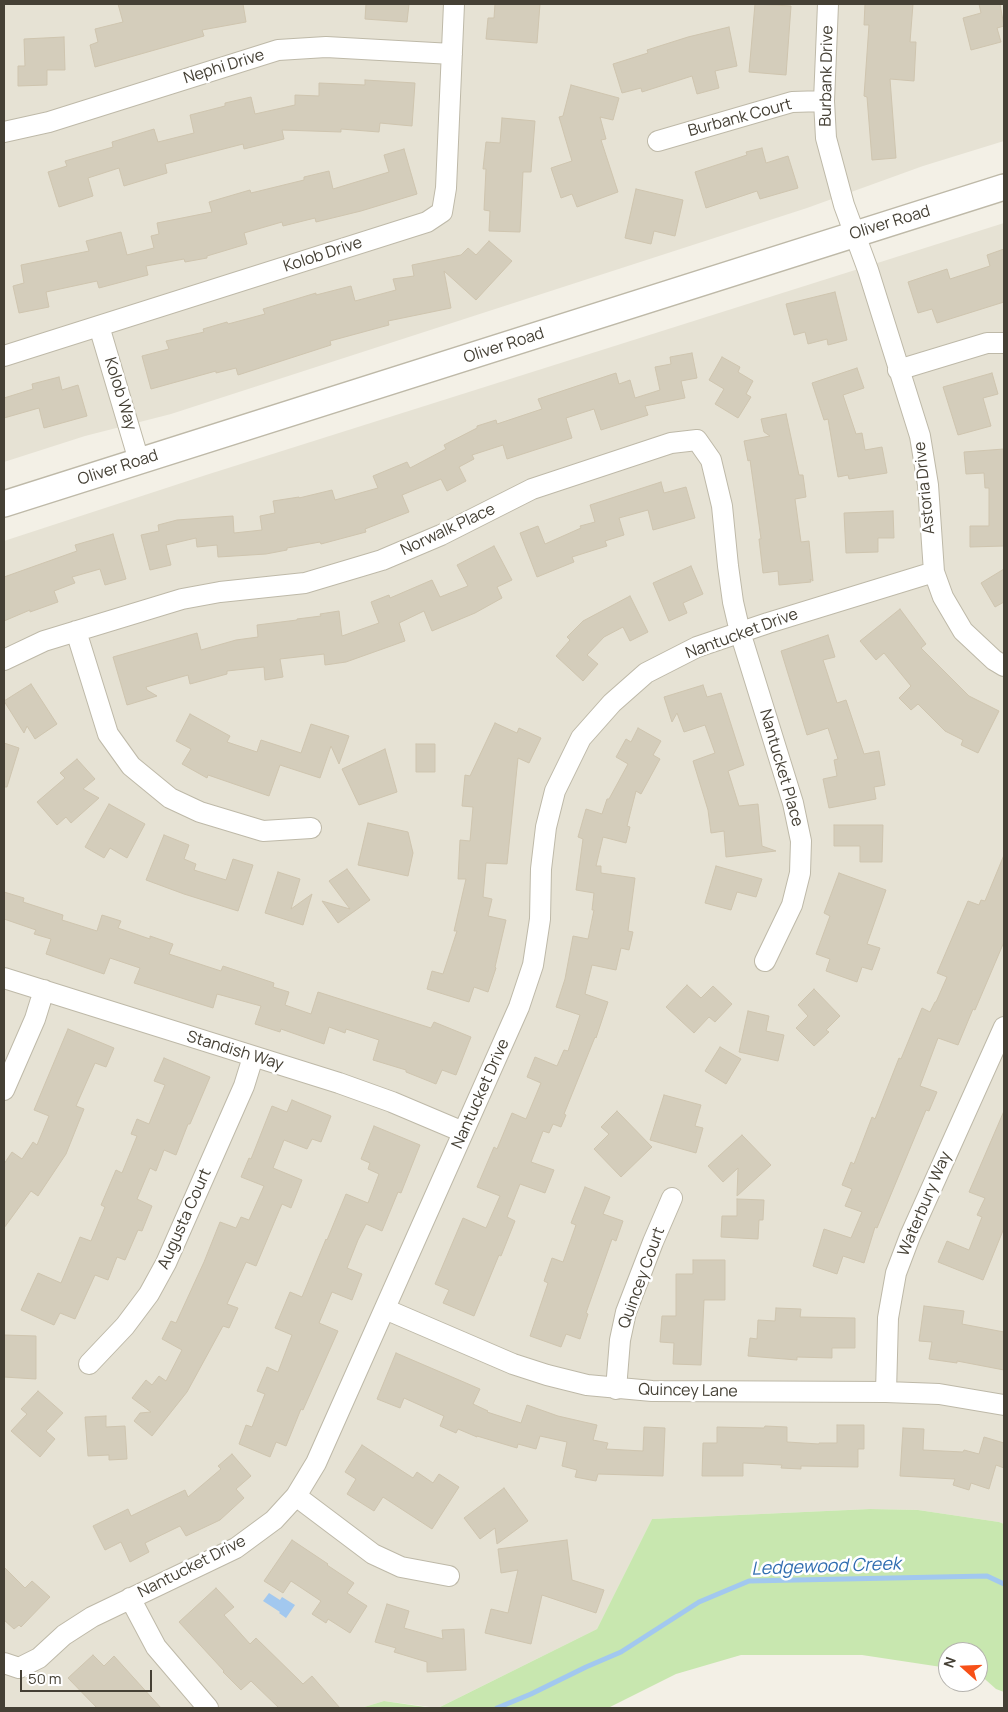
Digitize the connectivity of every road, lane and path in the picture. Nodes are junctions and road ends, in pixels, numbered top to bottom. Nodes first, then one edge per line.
1 (454, 4) edge
2 (828, 4) edge
3 (452, 54) junction
4 (824, 101) junction
5 (4, 132) edge
6 (658, 141) dead end
7 (1004, 187) edge
8 (855, 234) junction
9 (99, 326) junction
10 (1004, 343) edge
11 (4, 356) edge
12 (898, 370) junction
13 (139, 461) junction
14 (4, 504) edge
15 (934, 572) junction
16 (76, 631) junction
17 (740, 632) junction
18 (4, 660) edge
19 (1004, 666) edge
20 (311, 828) dead end
21 (765, 961) dead end
22 (4, 978) edge
23 (44, 990) junction
24 (1004, 1027) edge
25 (252, 1057) junction
26 (4, 1090) edge
27 (463, 1132) junction
28 (672, 1198) dead end
29 (385, 1309) junction
30 (89, 1364) dead end
31 (616, 1389) junction
32 (886, 1392) junction
33 (1004, 1405) edge
34 (296, 1496) junction
35 (449, 1576) dead end
36 (130, 1598) junction
37 (11, 1666) edge
38 (208, 1708) edge

1 - 3 street, Kolob Drive
2 - 4 street, Burbank Drive
3 - 5 street, Nephi Drive
3 - 9 street, Kolob Drive
4 - 6 street, Burbank Court
4 - 8 street, Burbank Drive
7 - 8 street, Oliver Road
8 - 12 street, Astoria Drive
8 - 13 street, Oliver Road
9 - 11 street, Kolob Drive
9 - 13 street, Kolob Way
10 - 12 street
12 - 15 street, Astoria Drive
13 - 14 street, Oliver Road
15 - 17 street, Nantucket Drive
15 - 19 street, Astoria Drive
16 - 17 street, Norwalk Place
16 - 18 street, Norwalk Place
16 - 20 street
17 - 21 street, Nantucket Place
17 - 27 street, Nantucket Drive
22 - 23 street, Standish Way
23 - 25 street, Standish Way
23 - 26 street
24 - 32 street, Waterbury Way
25 - 27 street, Standish Way
25 - 30 street, Augusta Court
27 - 29 street, Nantucket Drive
28 - 31 street, Quincey Court
29 - 31 street, Quincey Lane
29 - 34 street, Nantucket Drive
31 - 32 street, Quincey Lane
32 - 33 street, Quincey Lane
34 - 35 street
34 - 36 street, Nantucket Drive
36 - 37 street, Nantucket Drive
36 - 38 street

